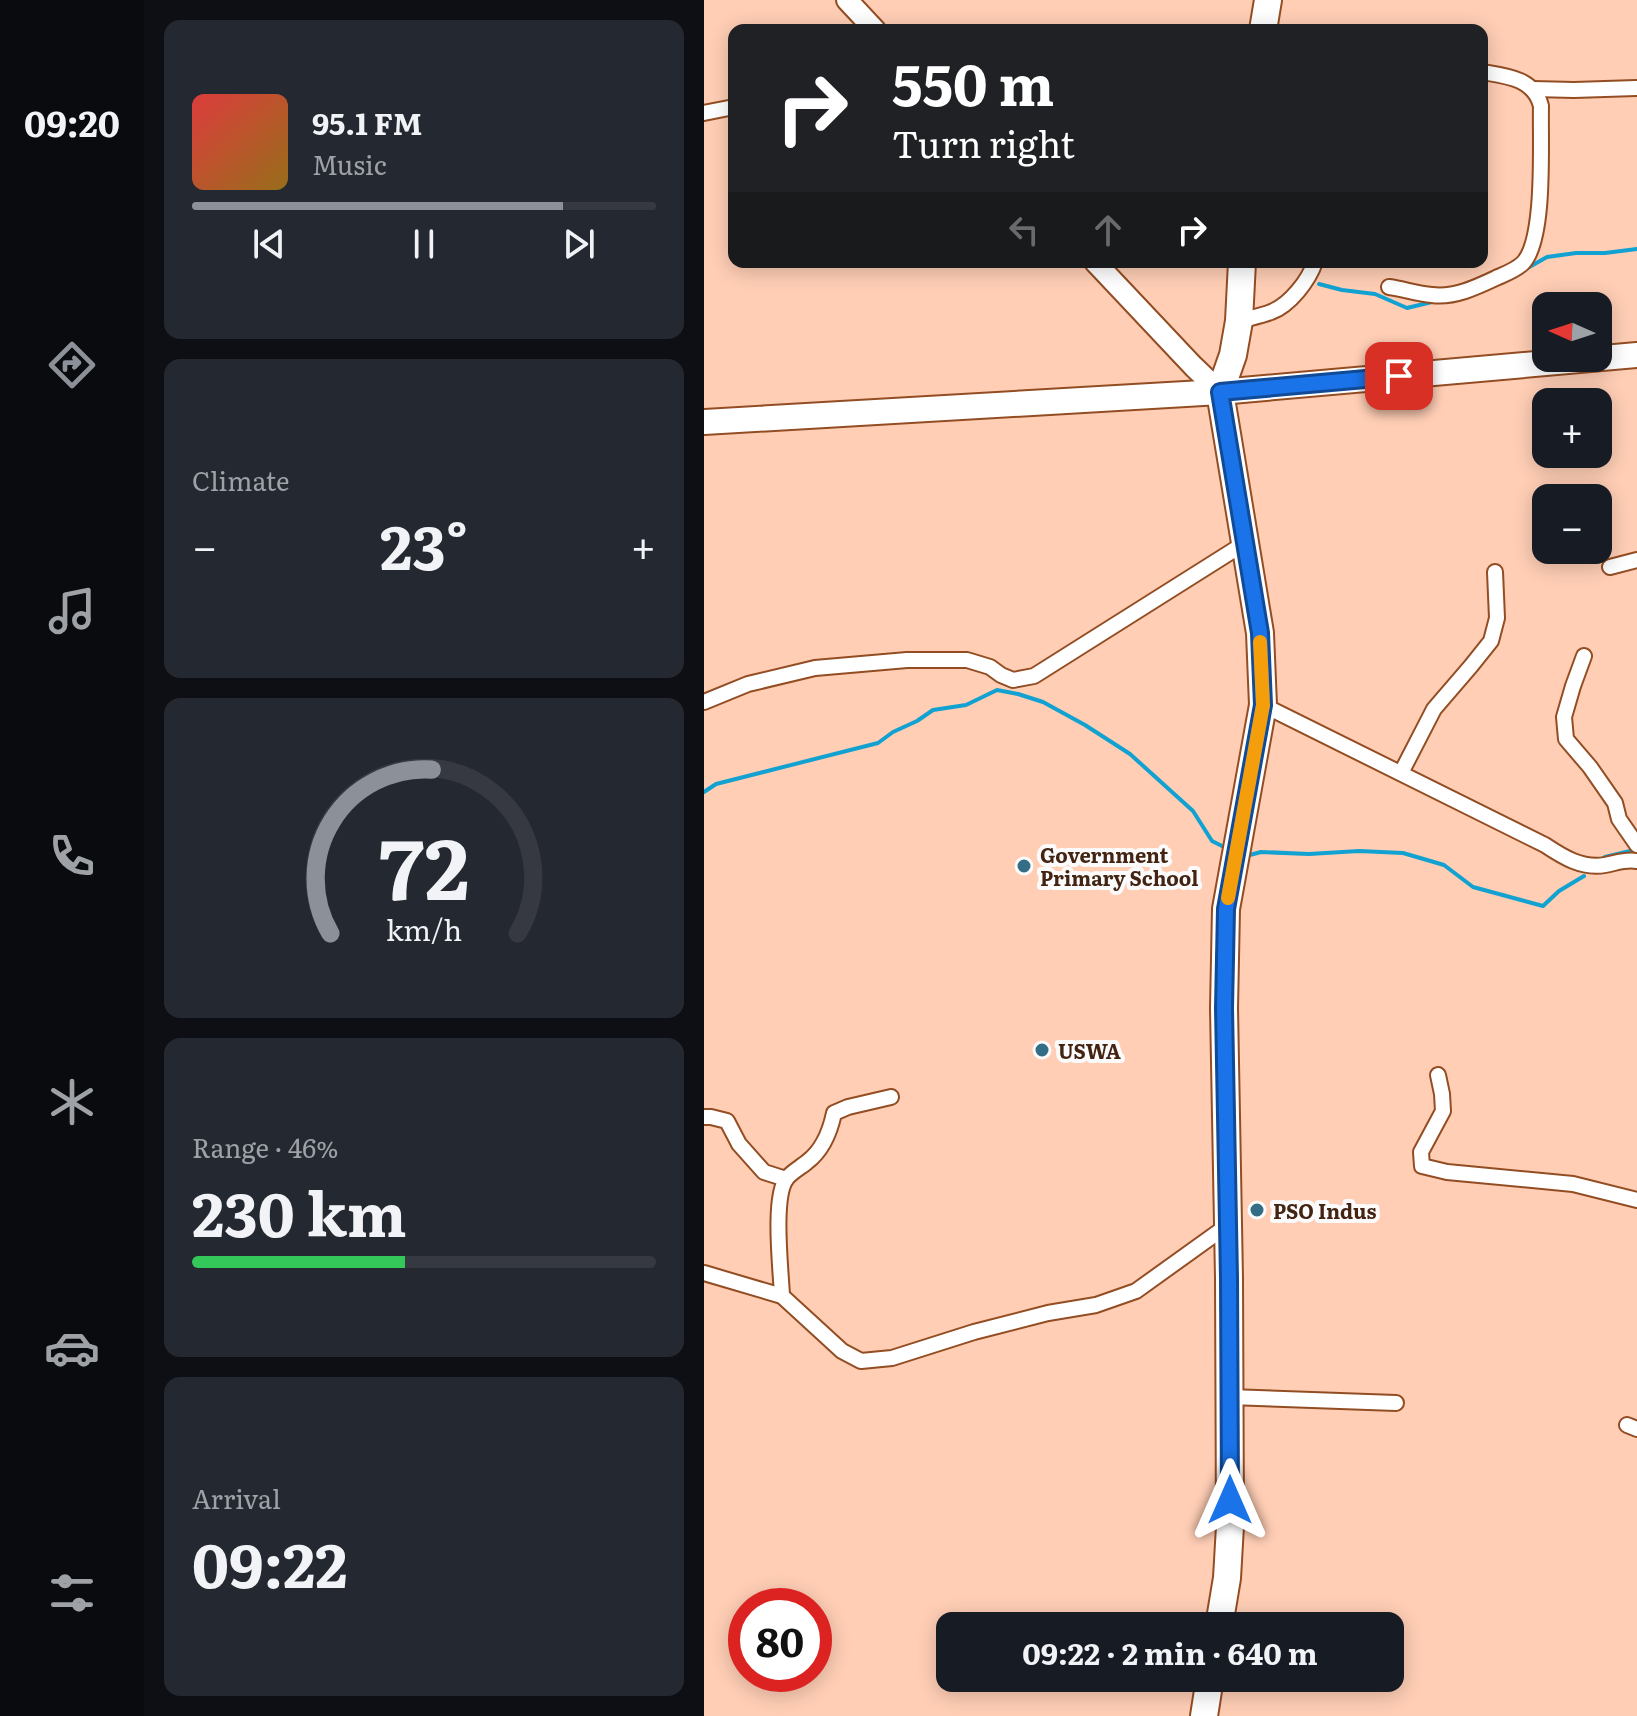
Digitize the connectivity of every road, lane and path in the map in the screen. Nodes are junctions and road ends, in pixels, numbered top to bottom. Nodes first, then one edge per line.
1 (847, 0) edge
2 (1268, 0) edge
3 (869, 24) edge
4 (1264, 24) edge
5 (1488, 73) edge
6 (1636, 88) edge
7 (1533, 89) junction
8 (728, 108) edge
9 (704, 113) edge
10 (1101, 268) edge
11 (1242, 268) edge
12 (1312, 268) edge
13 (1389, 287) dead end
14 (1239, 321) junction
15 (1637, 355) edge
16 (1220, 392) junction
17 (704, 422) edge
18 (1245, 543) junction
19 (1637, 560) edge
20 (1610, 567) dead end
21 (1495, 572) dead end
22 (1584, 656) dead end
23 (704, 702) edge
24 (1263, 705) junction
25 (1401, 773) junction
26 (1637, 845) edge
27 (1637, 861) edge
28 (1438, 1075) dead end
29 (891, 1097) dead end
30 (704, 1117) edge
31 (786, 1179) junction
32 (1637, 1200) edge
33 (1228, 1225) junction
34 (704, 1273) edge
35 (782, 1296) junction
36 (1229, 1397) junction
37 (1396, 1403) dead end
38 (1221, 1612) edge
39 (1208, 1692) edge
40 (1204, 1716) edge

1 - 3 main road
2 - 4 highway
5 - 7 street
6 - 7 street
7 - 13 street
8 - 9 street
10 - 16 main road
11 - 14 highway
12 - 14 street
14 - 16 highway
15 - 16 main road
16 - 17 main road
16 - 18 highway
18 - 23 street
18 - 24 highway
19 - 20 street
21 - 25 street
22 - 26 street
24 - 25 street
24 - 33 highway
25 - 27 street
28 - 32 street
29 - 31 street
30 - 31 street
31 - 35 street
33 - 35 street
33 - 36 highway
34 - 35 street
36 - 37 street
36 - 38 highway
39 - 40 highway

